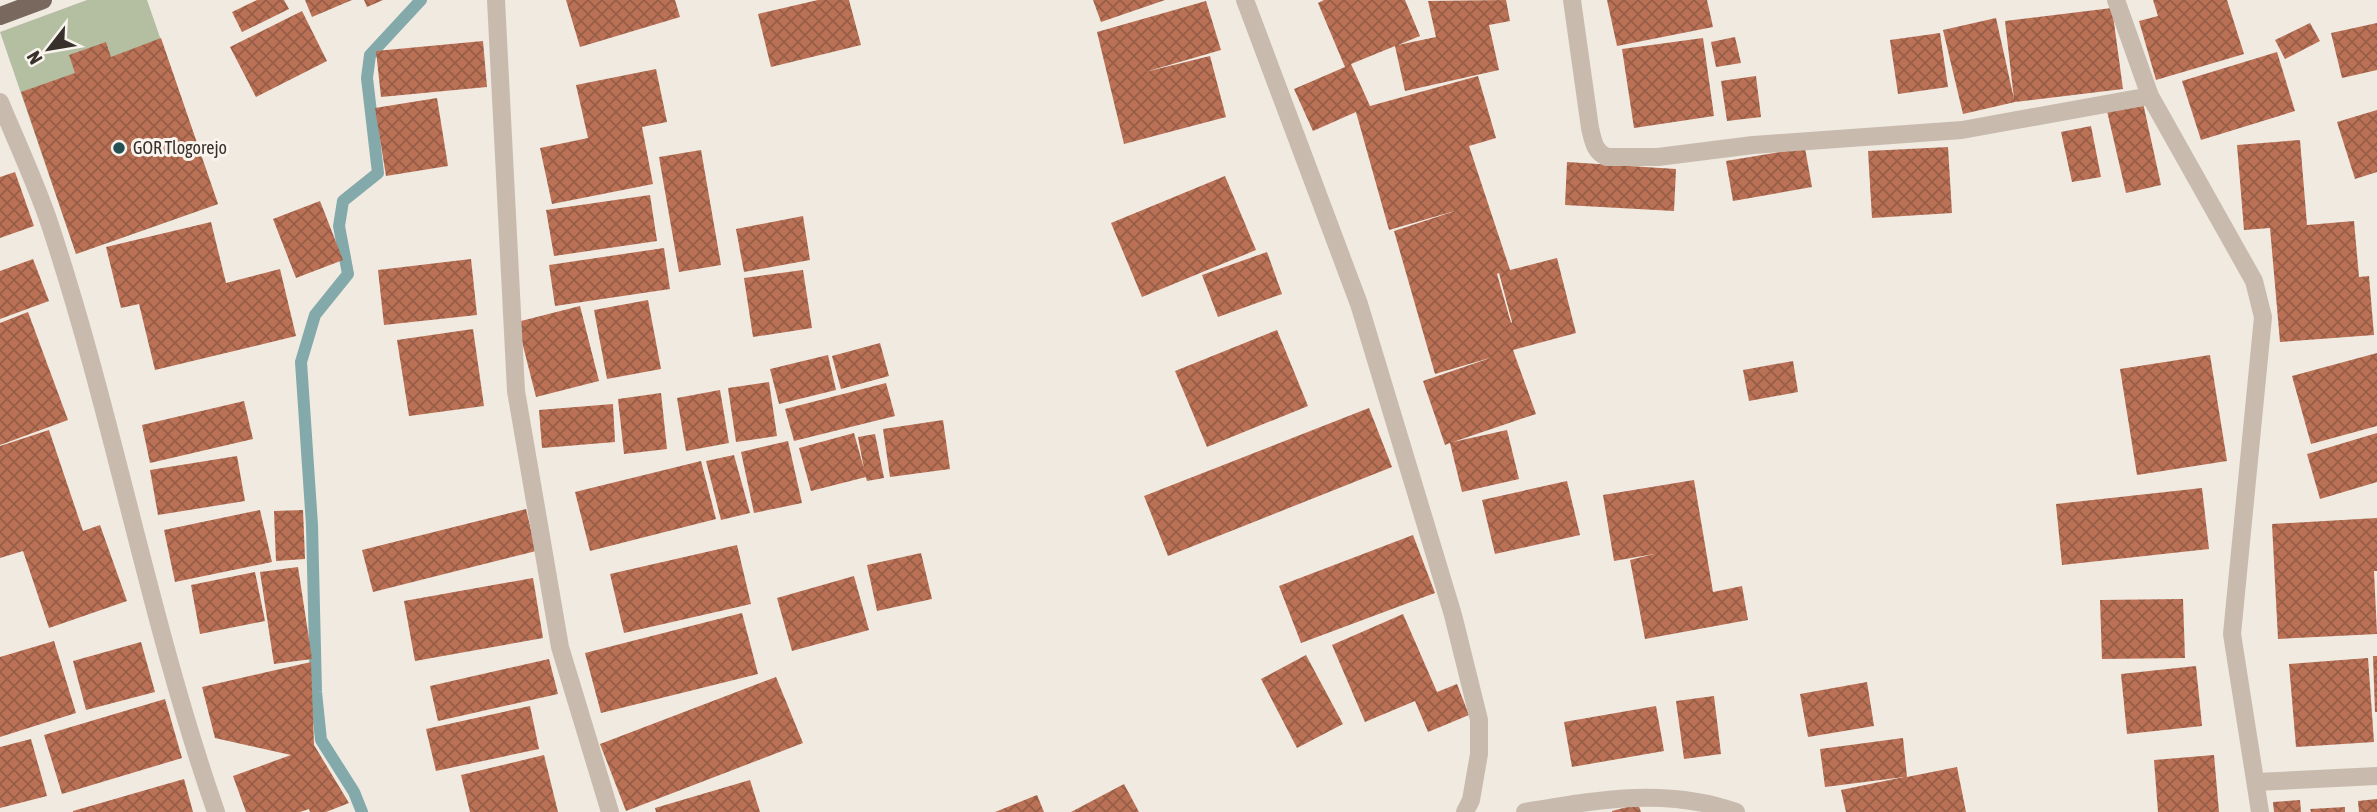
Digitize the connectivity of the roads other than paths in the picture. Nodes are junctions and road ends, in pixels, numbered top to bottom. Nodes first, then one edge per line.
1 (43, 0) edge
2 (496, 0) edge
3 (1245, 0) edge
4 (1572, 0) edge
5 (2116, 0) edge
6 (0, 16) edge
7 (2150, 96) junction
8 (0, 102) edge
9 (2377, 776) edge
10 (2256, 782) junction
11 (216, 812) edge
12 (610, 812) edge
13 (1465, 812) edge
14 (1525, 812) edge
15 (1736, 812) edge
16 (2260, 812) edge

1 - 6 main road
2 - 12 street
3 - 13 street
4 - 7 street
5 - 7 street
7 - 10 street
8 - 11 street
9 - 10 street
10 - 16 street
14 - 15 street

